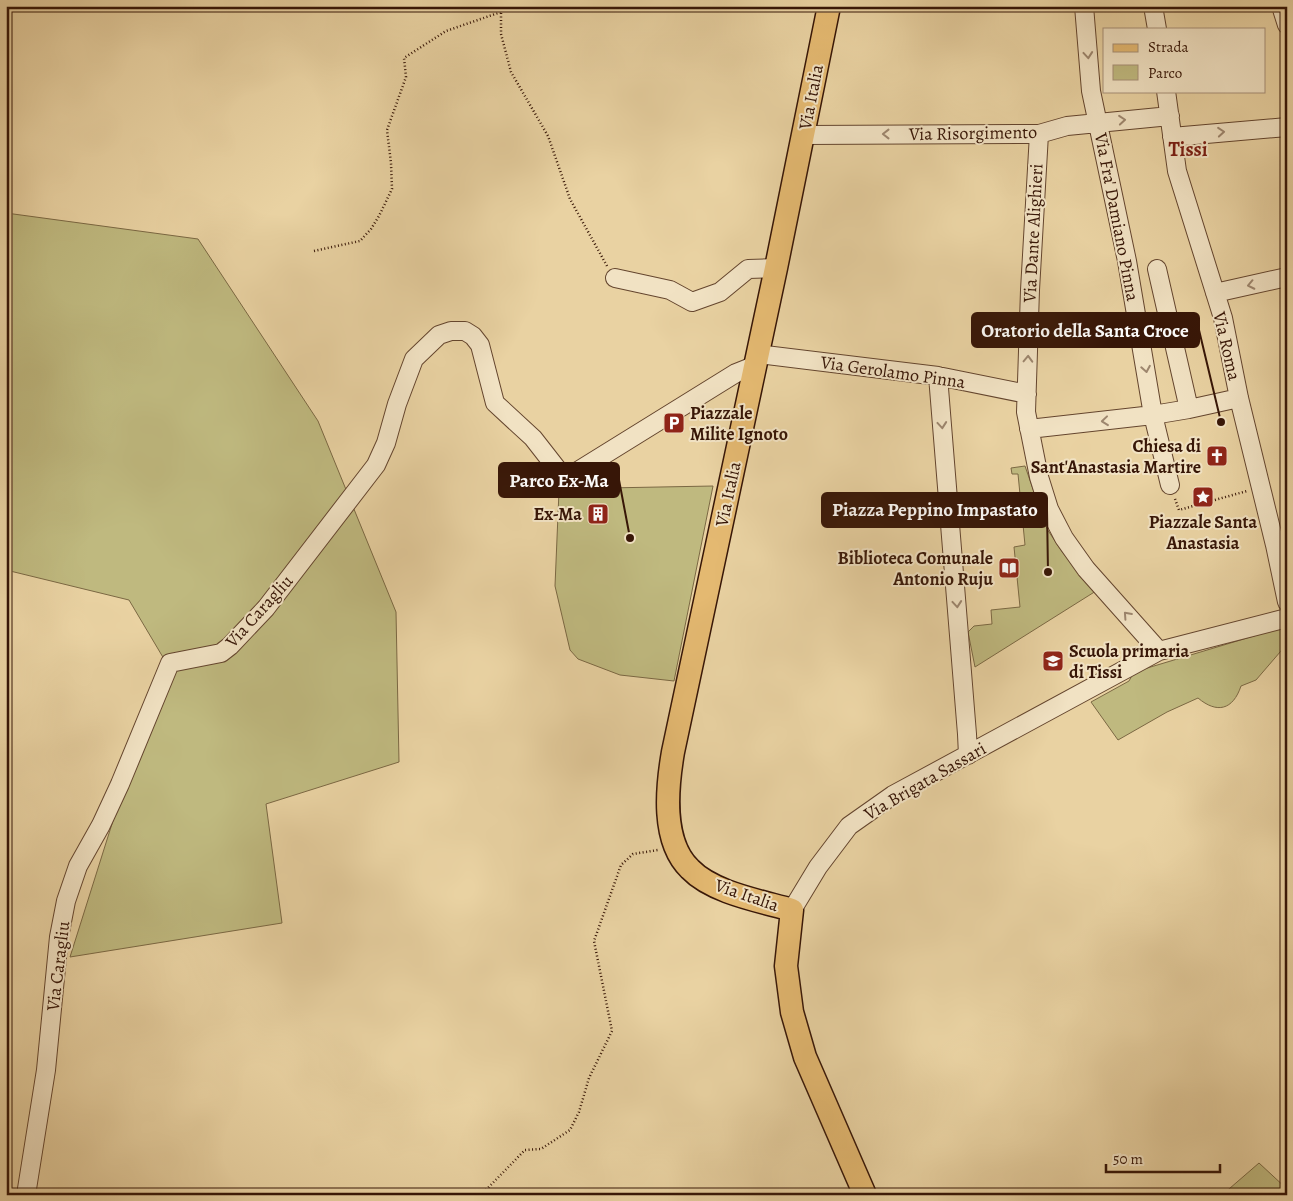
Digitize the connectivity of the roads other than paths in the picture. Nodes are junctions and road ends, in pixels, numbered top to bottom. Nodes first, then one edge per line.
1 (829, 6) edge
2 (1084, 6) edge
3 (1153, 6) edge
4 (1281, 6) edge
5 (1287, 25) edge
6 (1157, 28) edge
7 (1166, 92) edge
8 (1170, 116) junction
9 (1099, 122) junction
10 (1287, 127) edge
11 (1039, 134) junction
12 (804, 135) junction
13 (1172, 137) junction
14 (776, 268) junction
15 (1156, 269) dead end
16 (1287, 277) edge
17 (614, 278) road end
18 (1214, 293) junction
19 (757, 360) junction
20 (938, 376) junction
21 (1027, 394) junction
22 (1239, 398) junction
23 (1188, 409) junction
24 (1153, 415) junction
25 (1029, 429) junction
26 (1170, 485) road end
27 (1287, 603) edge
28 (1287, 618) edge
29 (1159, 651) junction
30 (968, 754) junction
31 (792, 910) junction
32 (26, 1195) edge
33 (865, 1195) edge

1 - 12 main road, Via Italia
2 -> 9 street, Via Fra' Damiano Pinna
3 - 6 street
4 - 5 street
7 - 8 street, Via Roma
9 -> 8 street, Via Risorgimento
8 - 13 street, Via Roma
9 - 11 street, Via Risorgimento
9 -> 24 street, Via Fra' Damiano Pinna
13 -> 10 street
11 -> 12 street, Via Risorgimento
21 -> 11 street, Via Dante Alighieri
12 - 14 main road, Via Italia
13 - 18 street, Via Roma
14 - 17 street
14 - 19 main road, Via Italia
15 - 23 street
16 -> 18 street
18 - 22 street, Via Roma
19 - 20 street, Via Gerolamo Pinna
19 - 31 main road, Via Italia
19 - 32 street, Via Caragliu
20 - 21 street, Via Gerolamo Pinna
20 -> 30 street
21 - 25 street, Via Dante Alighieri
22 - 23 street
22 - 27 street, Via Roma
23 - 24 street
24 -> 25 street
24 - 26 street, Via Fra' Damiano Pinna
29 -> 25 street, Via Dante Alighieri
27 - 28 street, Via Roma
28 - 29 street, Via Brigata Sassari
29 - 30 street, Via Brigata Sassari
30 - 31 street, Via Brigata Sassari
31 - 33 main road, Via Brigata Sassari

